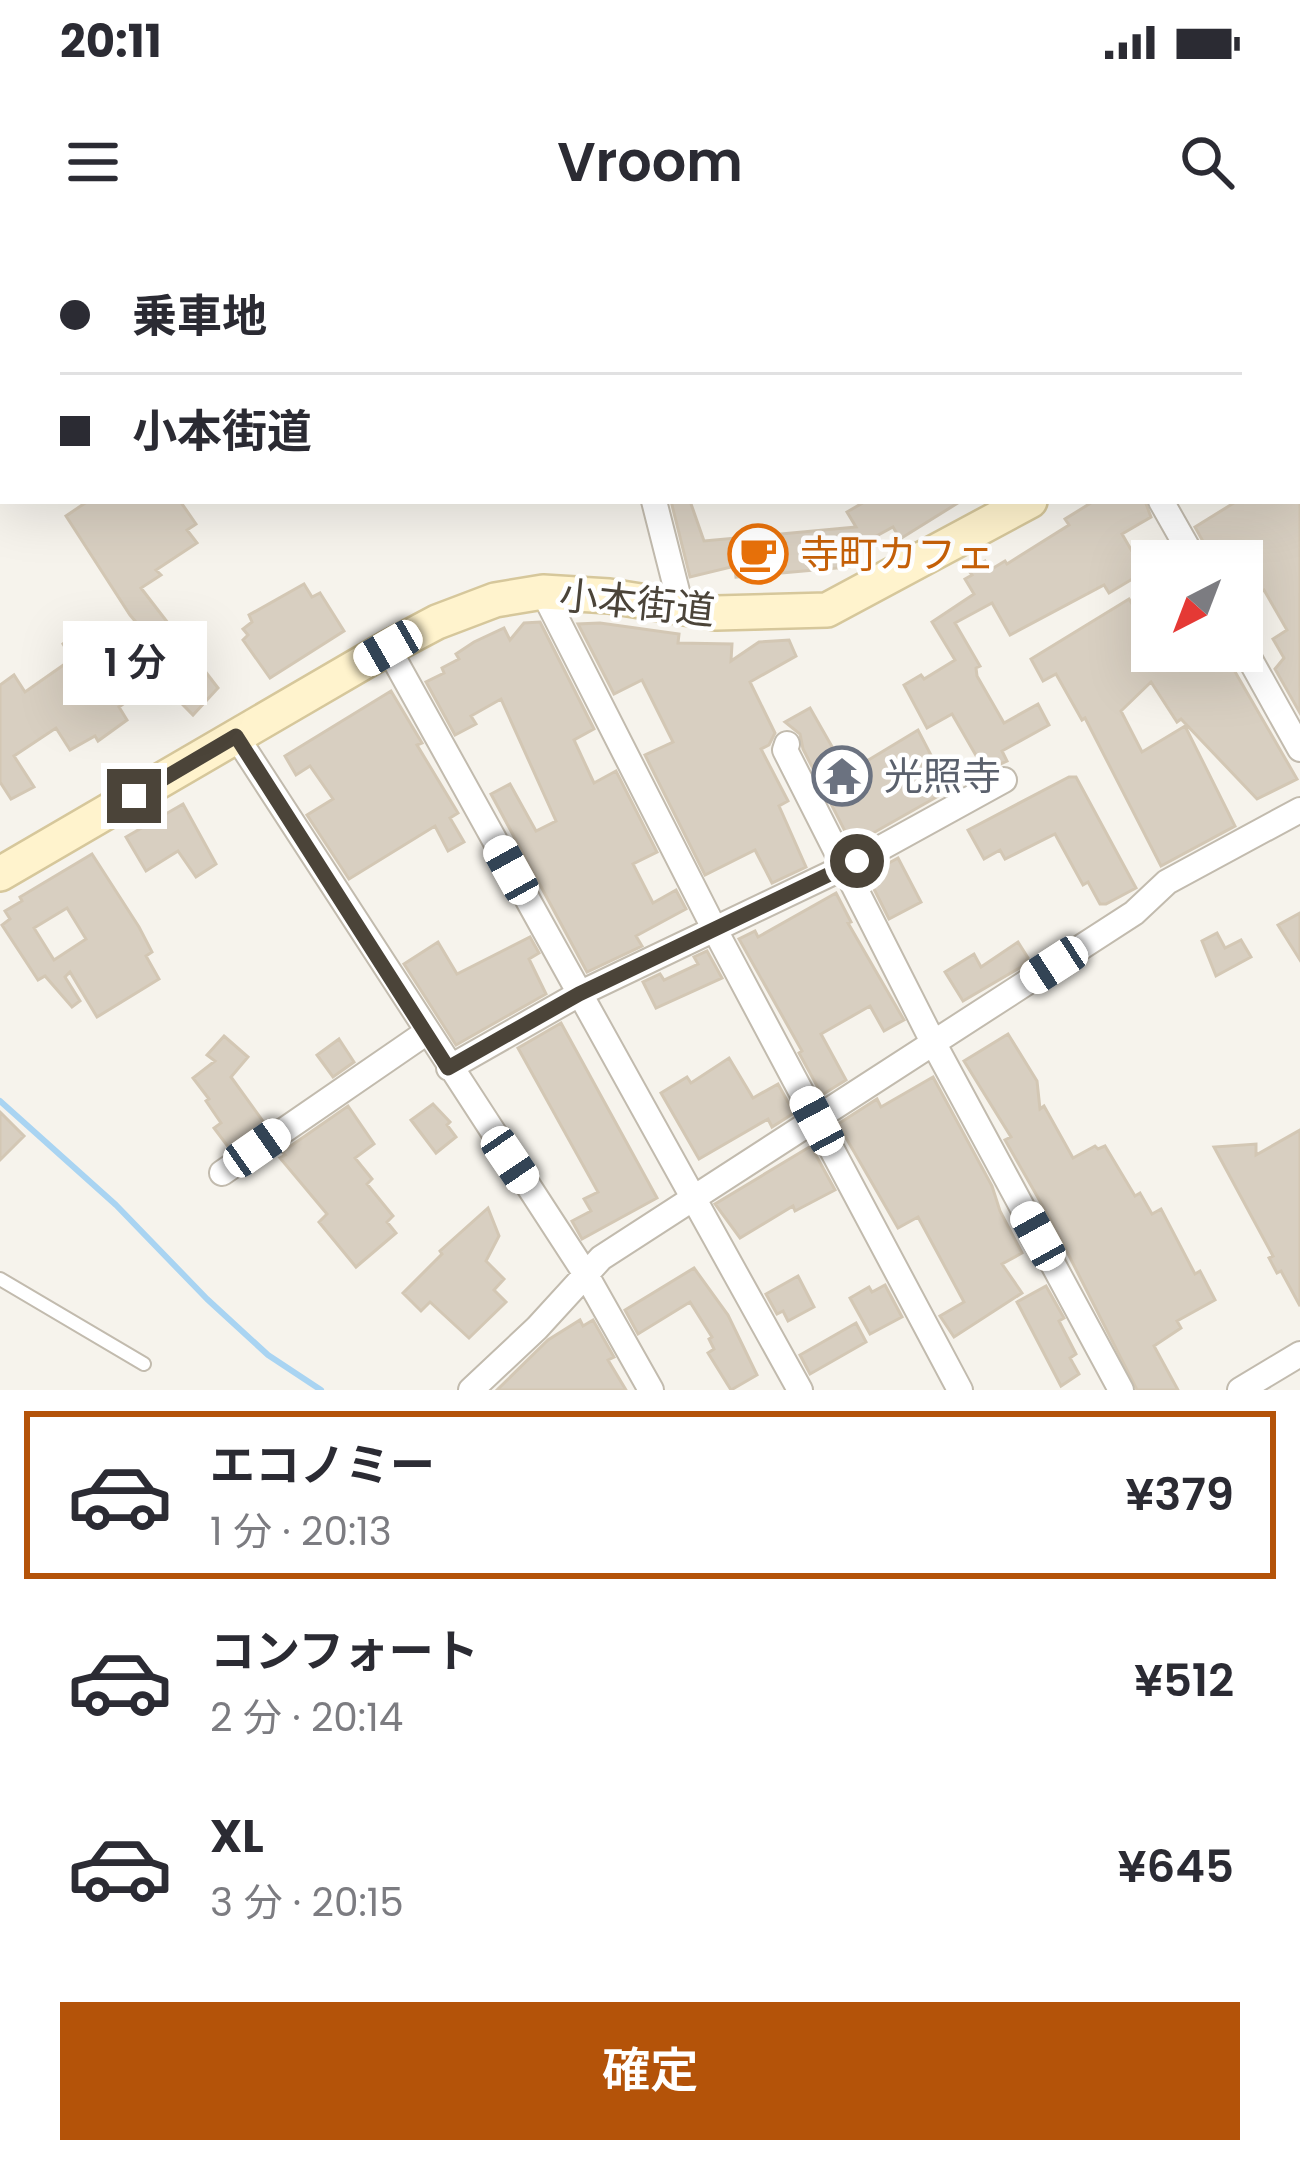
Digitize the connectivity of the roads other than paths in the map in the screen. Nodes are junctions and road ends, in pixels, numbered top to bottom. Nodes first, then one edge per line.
1 (655, 504) edge
2 (1024, 504) edge
3 (1163, 504) edge
4 (1183, 540) edge
5 (543, 592) junction
6 (681, 607) junction
7 (388, 648) junction
8 (1257, 672) edge
9 (236, 736) junction
10 (787, 744) dead end
11 (1300, 749) edge
12 (1004, 780) dead end
13 (1300, 810) edge
14 (844, 865) junction
15 (0, 874) edge
16 (715, 930) junction
17 (579, 994) junction
18 (427, 1032) junction
19 (934, 1044) junction
20 (448, 1068) junction
21 (817, 1121) junction
22 (222, 1173) dead end
23 (694, 1201) junction
24 (585, 1273) junction
25 (0, 1279) edge
26 (1300, 1354) edge
27 (144, 1364) dead end
28 (485, 1385) edge
29 (651, 1390) edge
30 (800, 1390) edge
31 (960, 1390) edge
32 (1121, 1390) edge
33 (1240, 1390) edge

1 - 6 street
2 - 6 street, 小本街道
3 - 4 street
5 - 6 street, 小本街道
5 - 7 street, 小本街道
5 - 16 street
7 - 9 street, 小本街道
7 - 17 street
8 - 11 street
9 - 15 street, 小本街道
9 - 18 street
10 - 14 street
12 - 14 street
13 - 19 street
14 - 16 street
14 - 19 street
16 - 17 street
16 - 21 street
17 - 20 street
17 - 23 street
18 - 20 street
18 - 22 street
19 - 21 street
19 - 32 street
20 - 24 street
21 - 23 street
21 - 31 street
23 - 24 street
23 - 30 street
24 - 28 street
24 - 29 street
25 - 27 lane
26 - 33 street

